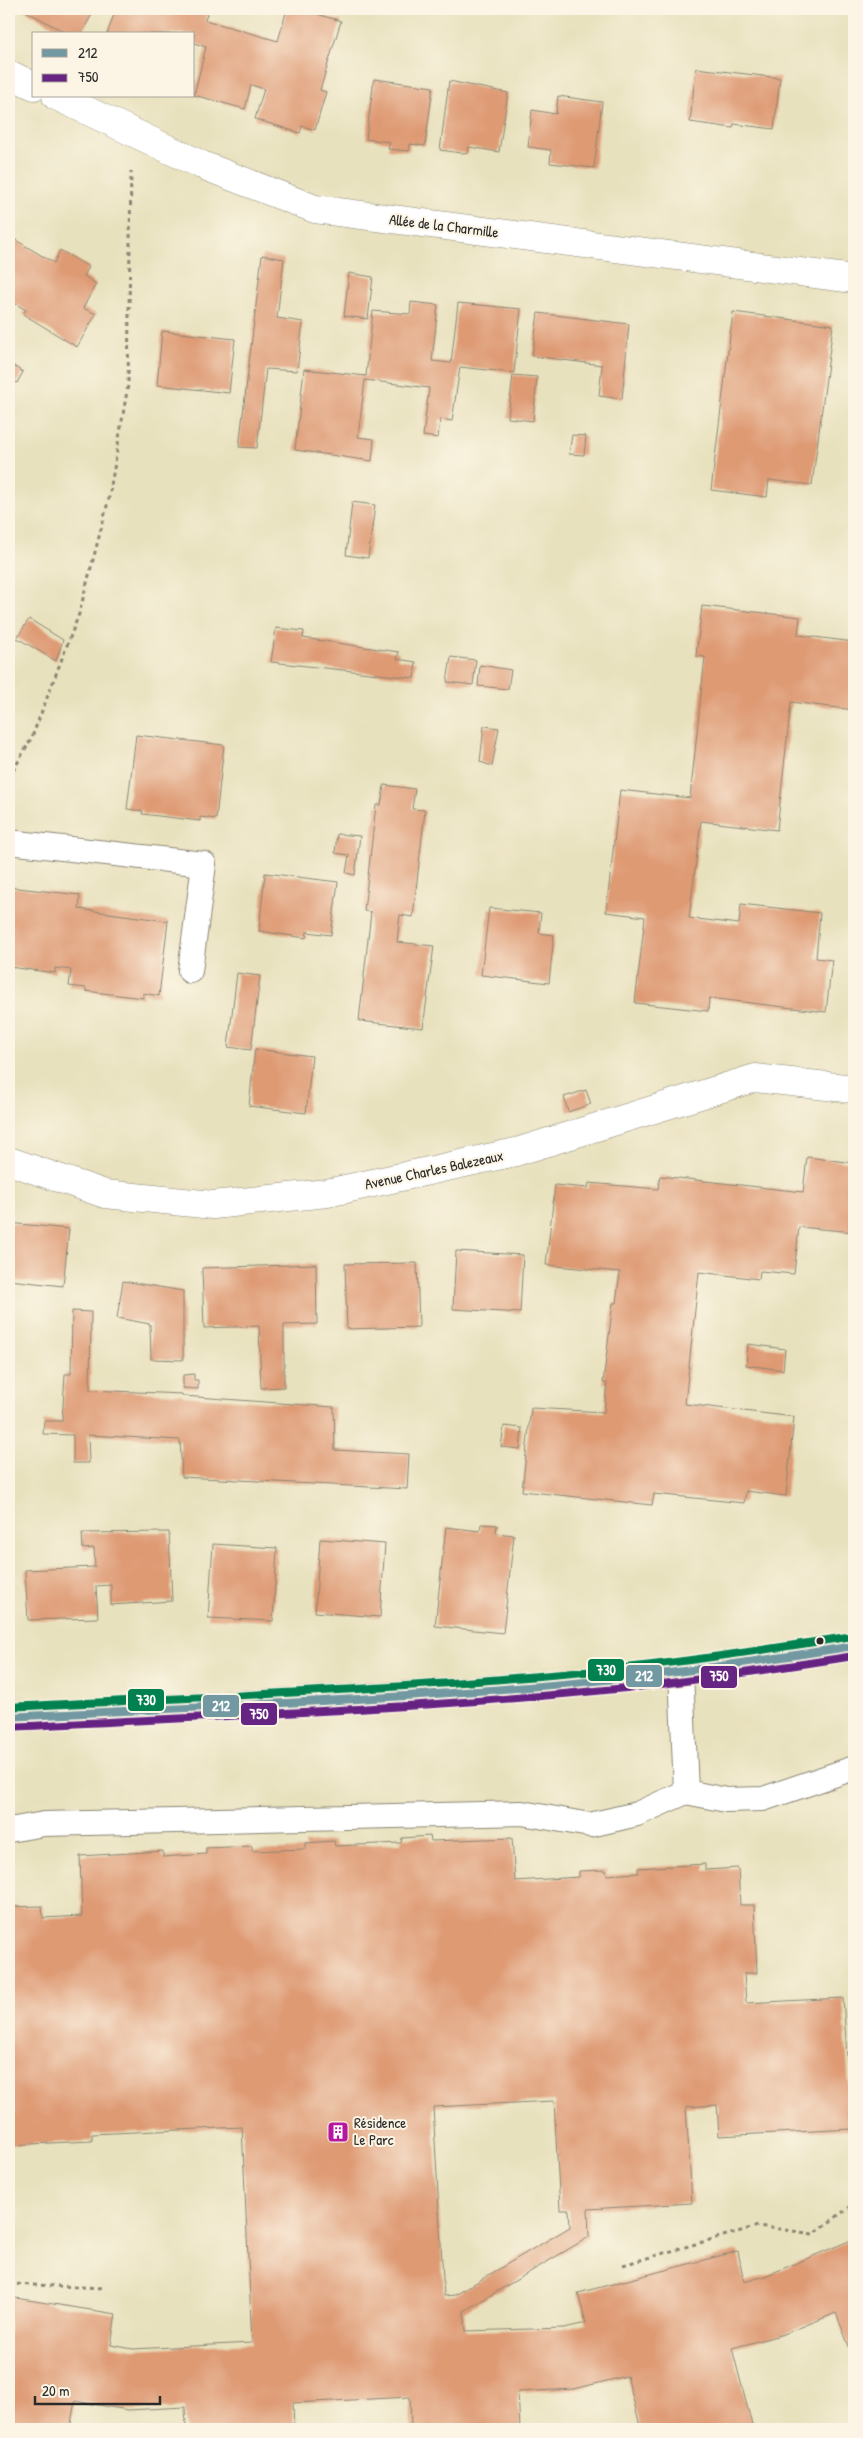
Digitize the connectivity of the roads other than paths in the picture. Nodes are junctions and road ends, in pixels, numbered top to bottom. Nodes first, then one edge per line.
1 (9, 74) edge
2 (32, 85) edge
3 (60, 98) edge
4 (854, 279) edge
5 (9, 842) edge
6 (190, 972) dead end
7 (854, 1089) edge
8 (9, 1161) edge
9 (854, 1646) edge
10 (681, 1671) junction
11 (9, 1717) edge
12 (854, 1768) edge
13 (686, 1792) junction
14 (9, 1830) edge

1 - 2 street
3 - 4 street, Allée de la Charmille
5 - 6 lane
7 - 8 street, Avenue Charles Balezeaux
9 - 10 street
10 - 11 street
10 - 13 lane
12 - 13 lane
13 - 14 lane

